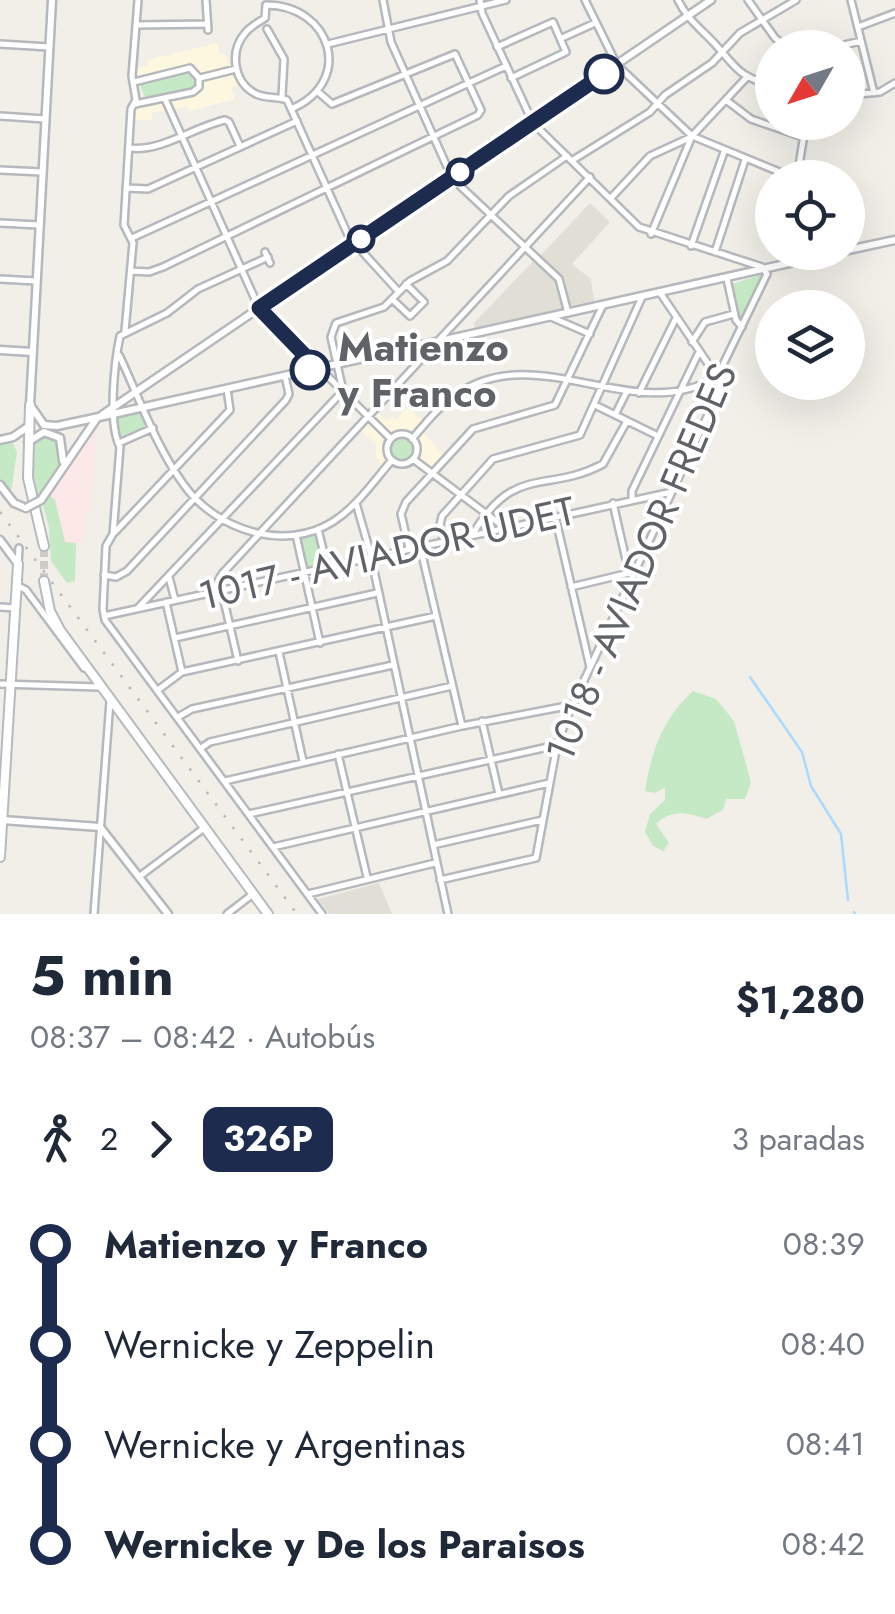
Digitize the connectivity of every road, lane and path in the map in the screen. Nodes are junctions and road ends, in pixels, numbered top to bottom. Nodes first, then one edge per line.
1 (52, 0) edge
2 (138, 0) edge
3 (206, 0) edge
4 (384, 0) edge
5 (506, 0) edge
6 (585, 0) edge
7 (678, 0) edge
8 (711, 0) edge
9 (748, 0) edge
10 (796, 0) edge
11 (851, 0) edge
12 (266, 2) edge
13 (480, 3) edge
14 (895, 14) edge
15 (687, 17) junction
16 (761, 18) junction
17 (595, 23) junction
18 (136, 25) junction
19 (858, 27) junction
20 (268, 30) dead end
21 (388, 30) junction
22 (772, 30) edge
23 (859, 30) edge
24 (562, 38) junction
25 (0, 44) edge
26 (328, 44) junction
27 (497, 46) junction
28 (49, 47) junction
29 (721, 53) junction
30 (865, 57) edge
31 (617, 65) junction
32 (506, 66) junction
33 (236, 69) junction
34 (404, 74) junction
35 (747, 77) junction
36 (199, 78) junction
37 (511, 78) junction
38 (755, 80) edge
39 (134, 82) junction
40 (470, 82) junction
41 (895, 83) edge
42 (317, 91) junction
43 (874, 93) junction
44 (865, 94) edge
45 (282, 96) junction
46 (165, 98) junction
47 (726, 100) junction
48 (135, 104) junction
49 (657, 104) junction
50 (418, 105) junction
51 (291, 109) junction
52 (0, 116) edge
53 (45, 119) junction
54 (755, 121) edge
55 (296, 122) junction
56 (533, 123) junction
57 (181, 134) junction
58 (433, 136) junction
59 (692, 136) junction
60 (240, 146) junction
61 (129, 148) junction
62 (724, 152) junction
63 (312, 154) junction
64 (570, 159) junction
65 (745, 160) junction
66 (755, 164) edge
67 (195, 166) junction
68 (0, 170) edge
69 (42, 172) junction
70 (590, 177) junction
71 (453, 178) junction
72 (126, 188) junction
73 (328, 190) junction
74 (611, 198) junction
75 (211, 201) junction
76 (491, 214) junction
77 (0, 223) edge
78 (39, 225) junction
79 (651, 234) junction
80 (227, 236) junction
81 (132, 238) junction
82 (895, 240) edge
83 (354, 244) junction
84 (525, 246) junction
85 (691, 246) junction
86 (865, 246) edge
87 (714, 253) junction
88 (268, 258) dead end
89 (755, 266) edge
90 (241, 270) junction
91 (766, 270) joint
92 (131, 271) junction
93 (0, 279) edge
94 (726, 279) junction
95 (36, 281) junction
96 (406, 284) junction
97 (399, 291) junction
98 (660, 294) junction
99 (642, 298) junction
100 (392, 299) junction
101 (604, 305) junction
102 (259, 308) junction
103 (568, 313) junction
104 (734, 314) junction
105 (552, 317) junction
106 (676, 318) junction
107 (742, 327) junction
108 (124, 332) junction
109 (590, 334) junction
110 (436, 342) junction
111 (692, 342) junction
112 (0, 350) edge
113 (33, 352) junction
114 (118, 352) junction
115 (699, 352) junction
116 (338, 364) junction
117 (317, 368) junction
118 (285, 376) junction
119 (716, 378) junction
120 (569, 379) junction
121 (603, 388) junction
122 (228, 389) junction
123 (680, 390) junction
124 (136, 392) junction
125 (342, 393) junction
126 (626, 393) junction
127 (639, 394) junction
128 (30, 405) junction
129 (595, 405) junction
130 (144, 407) junction
131 (114, 410) junction
132 (616, 415) junction
133 (100, 416) junction
134 (366, 417) junction
135 (627, 421) junction
136 (71, 423) junction
137 (29, 426) junction
138 (154, 428) junction
139 (84, 434) junction
140 (658, 436) junction
141 (13, 438) junction
142 (412, 438) junction
143 (391, 439) junction
144 (0, 440) edge
145 (61, 440) junction
146 (79, 442) junction
147 (119, 443) junction
148 (28, 444) junction
149 (413, 459) junction
150 (392, 460) junction
151 (61, 469) junction
152 (174, 469) junction
153 (431, 474) junction
154 (0, 485) edge
155 (672, 492) junction
156 (460, 494) junction
157 (195, 498) junction
158 (632, 498) junction
159 (115, 500) junction
160 (356, 502) junction
161 (612, 503) junction
162 (135, 510) junction
163 (487, 514) junction
164 (555, 516) junction
165 (223, 519) junction
166 (504, 527) junction
167 (318, 529) junction
168 (258, 533) junction
169 (113, 534) junction
170 (473, 534) junction
171 (296, 535) junction
172 (0, 540) edge
173 (444, 540) junction
174 (44, 546) tunnel mouth
175 (420, 546) junction
176 (18, 548) dead end
177 (409, 548) junction
178 (370, 557) junction
179 (18, 564) junction
180 (328, 566) junction
181 (304, 572) junction
182 (631, 574) junction
183 (104, 576) junction
184 (168, 577) junction
185 (44, 581) tunnel mouth
186 (18, 586) junction
187 (571, 587) junction
188 (222, 590) junction
189 (377, 593) junction
190 (175, 600) junction
191 (166, 602) junction
192 (0, 606) edge
193 (312, 607) junction
194 (16, 608) junction
195 (138, 608) junction
196 (103, 616) junction
197 (436, 616) junction
198 (230, 626) junction
199 (385, 628) junction
200 (175, 638) junction
201 (320, 642) junction
202 (278, 652) junction
203 (238, 661) junction
204 (393, 665) junction
205 (590, 667) junction
206 (182, 672) junction
207 (0, 684) edge
208 (10, 685) junction
209 (99, 685) junction
210 (452, 686) junction
211 (286, 689) junction
212 (158, 690) junction
213 (400, 699) junction
214 (110, 701) junction
215 (572, 705) junction
216 (178, 718) junction
217 (482, 722) junction
218 (294, 723) junction
219 (462, 726) junction
220 (410, 738) junction
221 (557, 745) junction
222 (201, 748) junction
223 (338, 754) junction
224 (491, 758) junction
225 (303, 762) junction
226 (418, 774) junction
227 (225, 782) junction
228 (549, 783) junction
229 (346, 790) junction
230 (499, 794) junction
231 (425, 811) junction
232 (249, 814) junction
233 (2, 820) edge
234 (542, 820) junction
235 (354, 827) junction
236 (100, 828) junction
237 (204, 828) junction
238 (433, 845) junction
239 (273, 847) junction
240 (0, 857) edge
241 (437, 863) junction
242 (140, 876) junction
243 (367, 878) junction
244 (440, 880) junction
245 (254, 894) junction
246 (308, 894) junction
247 (94, 914) edge
248 (168, 914) edge
249 (227, 914) edge
250 (268, 914) edge
251 (322, 914) edge
252 (448, 914) edge

1 - 28 street
2 - 18 street
3 - 18 street
4 - 21 street
5 - 13 street
6 - 17 street
7 - 15 street
8 - 15 street
9 - 16 street
10 - 16 street
11 - 19 street
12 - 26 street
12 - 33 street
13 - 21 street
13 - 27 street
14 - 19 street
15 - 29 street
15 - 31 street
16 - 22 street
16 - 29 street
17 - 24 street
17 - 31 street
18 - 39 street
19 - 23 street
20 - 45 street
21 - 26 street
21 - 34 street
24 - 27 street
24 - 37 street
25 - 28 street
26 - 42 street
27 - 32 street
28 - 53 street
29 - 35 street
29 - 49 street
30 - 43 street
31 - 49 street
31 - 56 street
32 - 37 street
32 - 40 street
33 - 36 street
33 - 45 street
34 - 40 street
34 - 42 street
34 - 50 street
35 - 38 street
35 - 47 street
36 - 39 street
36 - 46 street
37 - 56 street
39 - 48 street
40 - 50 street
40 - 58 street
41 - 43 street
42 - 51 street
43 - 44 street
45 - 51 street
46 - 48 street
46 - 57 street
47 - 54 street
47 - 59 street
48 - 61 street
49 - 59 street
49 - 64 street
50 - 58 street
50 - 63 street
51 - 55 street
52 - 53 street
53 - 69 street
55 - 60 street
55 - 63 street
56 - 64 street
56 - 71 street
57 - 60 street
57 - 61 street
57 - 67 street
58 - 71 street
58 - 73 street
59 - 62 street
59 - 74 street
59 - 79 street
60 - 67 street
61 - 72 street
62 - 65 street
62 - 85 street
63 - 73 street
63 - 75 street
64 - 70 street
64 - 76 street
65 - 66 street
65 - 87 street
67 - 72 street
67 - 75 street
68 - 69 street
69 - 78 street
70 - 74 street
70 - 84 street
71 - 76 street
71 - 83 street
72 - 81 street
73 - 80 street
73 - 83 street
74 - 79 street
75 - 80 street
75 - 81 street
76 - 84 street
76 - 96 street
77 - 78 street
78 - 95 street
79 - 85 street
80 - 90 street
80 - 92 street
81 - 92 street
82 - 86 street
83 - 97 street
83 - 102 street
84 - 103 street
84 - 110 street
85 - 87 street
87 - 89 street
88 - 90 street
90 - 102 street
90 - 108 street
91 - 94 street
91 - 107 street, 1018 - AVIADOR FREDES
92 - 108 street
93 - 95 street
94 - 98 street
94 - 104 street
95 - 113 street
96 - 97 street
96 - 100 street
97 - 100 street
98 - 99 street
98 - 106 street
99 - 101 street
99 - 121 street
100 - 116 street
101 - 103 street
101 - 109 street
102 - 117 street
102 - 124 street
103 - 105 street
104 - 107 street
104 - 111 street
105 - 109 street
105 - 110 street
106 - 111 street
106 - 127 street
107 - 119 street, 1018 - AVIADOR FREDES
108 - 114 street
109 - 120 street
110 - 116 street
110 - 134 street
111 - 115 street
112 - 113 street
113 - 128 street
114 - 124 street
114 - 131 street
115 - 119 street
115 - 123 street
116 - 117 street
116 - 125 street
117 - 118 street
117 - 125 street
118 - 122 street
118 - 157 street
119 - 123 street
119 - 155 street, 1018 - AVIADOR FREDES
120 - 121 street
120 - 142 street
120 - 153 street
121 - 126 street
121 - 129 street
122 - 130 street
122 - 152 street
123 - 127 street
123 - 140 street
124 - 130 street
124 - 131 street
125 - 134 street
125 - 165 street
126 - 127 street
126 - 132 street
128 - 136 street
128 - 137 main road
129 - 132 street
129 - 156 street
130 - 131 street
130 - 138 street
131 - 133 street
131 - 147 street
132 - 135 street
133 - 136 street
133 - 139 street
134 - 143 street
134 - 168 street
135 - 140 street
135 - 163 street
136 - 139 street
136 - 145 street
137 - 141 street
137 - 148 main road
138 - 147 street
138 - 152 street
139 - 146 street
140 - 158 street
141 - 144 street
141 - 148 street
142 - 143 street
142 - 149 street
143 - 150 street
145 - 146 street
145 - 148 street
145 - 151 street
146 - 151 street
147 - 159 street
148 - 174 main road
149 - 150 street
149 - 153 street
150 - 160 street
151 - 154 street, bridge
152 - 157 street
152 - 162 street
153 - 156 street
153 - 177 street
155 - 158 street, 1017 - AVIADOR UDET
155 - 182 street, 1018 - AVIADOR FREDES
156 - 163 street
156 - 173 street
157 - 165 street
157 - 183 street
158 - 161 street, 1017 - AVIADOR UDET
159 - 162 street
159 - 169 street
160 - 167 street
160 - 178 street
161 - 164 street, 1017 - AVIADOR UDET
161 - 182 street
162 - 169 street
163 - 166 street
163 - 170 street
164 - 166 street, 1017 - AVIADOR UDET
164 - 187 street
165 - 168 street
165 - 184 street
166 - 170 street, 1017 - AVIADOR UDET
167 - 171 street
167 - 180 street
168 - 171 street
168 - 188 street
169 - 183 street
170 - 173 street, 1017 - AVIADOR UDET
171 - 181 street
172 - 179 street
173 - 175 street, 1017 - AVIADOR UDET
175 - 177 street, 1017 - AVIADOR UDET
175 - 197 street
176 - 179 street
177 - 178 street, 1017 - AVIADOR UDET
178 - 180 street, 1017 - AVIADOR UDET
178 - 189 street
179 - 186 main road
180 - 181 street, 1017 - AVIADOR UDET
181 - 188 street, 1017 - AVIADOR UDET
181 - 193 street
182 - 187 street
182 - 205 street, 1018 - AVIADOR FREDES
183 - 196 street
184 - 190 street
184 - 195 street
185 - 209 main road
186 - 194 main road
186 - 209 street
187 - 205 street
188 - 190 street, 1017 - AVIADOR UDET
188 - 198 street
189 - 193 street
189 - 199 street
190 - 191 street, 1017 - AVIADOR UDET
191 - 195 street, 1017 - AVIADOR UDET
191 - 200 street
192 - 194 street
193 - 198 street
193 - 201 street
194 - 208 main road
195 - 196 street, 1017 - AVIADOR UDET
196 - 212 street
197 - 199 street
197 - 210 street
198 - 200 street
198 - 203 street
199 - 201 street
199 - 204 street
200 - 206 street
201 - 202 street
202 - 203 street
202 - 211 street
203 - 206 street
204 - 211 street
204 - 213 street
205 - 215 street, 1018 - AVIADOR FREDES
206 - 212 street
207 - 208 street
208 - 209 street
208 - 233 main road
209 - 214 main road
210 - 213 street
210 - 219 street
211 - 216 street
211 - 218 street
212 - 216 street
213 - 218 street
213 - 220 street
214 - 236 street
214 - 237 main road
215 - 217 street
215 - 221 street, 1018 - AVIADOR FREDES
216 - 222 street
217 - 219 street
217 - 224 street
218 - 222 street
218 - 225 street
219 - 220 street
220 - 223 street
220 - 226 street
221 - 224 street
221 - 228 street, 1018 - AVIADOR FREDES
222 - 227 street
223 - 225 street
223 - 229 street
224 - 226 street
224 - 230 street
225 - 227 street
226 - 229 street
226 - 231 street
227 - 232 street
228 - 230 street
228 - 234 street, 1018 - AVIADOR FREDES
229 - 232 street
229 - 235 street
230 - 231 street
231 - 235 street
231 - 238 street
232 - 239 street
233 - 236 street
233 - 240 main road
234 - 238 street
234 - 244 street, 1018 - AVIADOR FREDES
235 - 239 street
235 - 243 street
236 - 242 street
236 - 247 street
237 - 242 street
237 - 245 main road
238 - 241 street
239 - 246 street
241 - 243 street
241 - 244 street
242 - 248 street
243 - 246 street
244 - 252 street
245 - 249 street
245 - 250 main road
246 - 251 street

